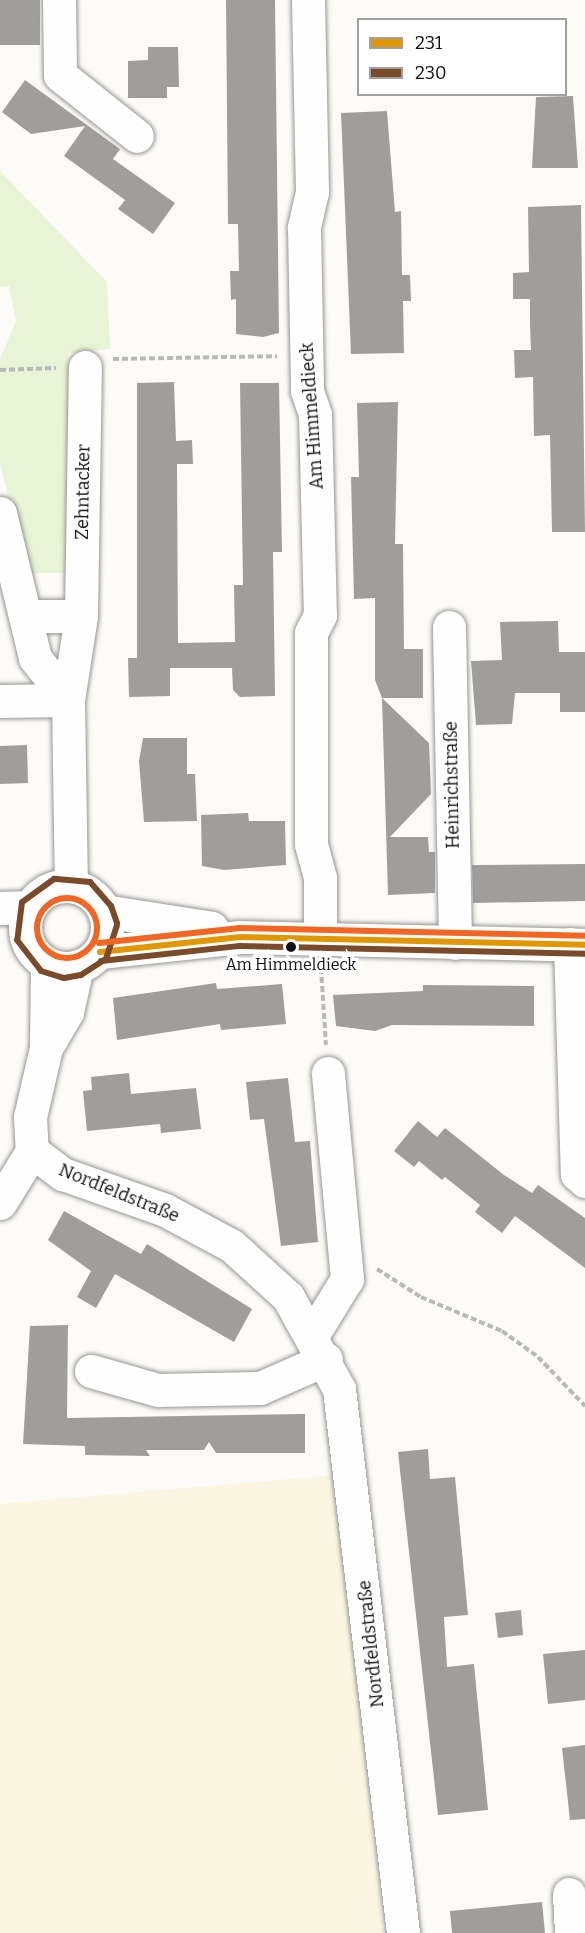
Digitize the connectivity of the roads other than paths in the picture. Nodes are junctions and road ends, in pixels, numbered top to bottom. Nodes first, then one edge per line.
1 (59, 0) edge
2 (308, 0) edge
3 (137, 136) dead end
4 (85, 367) dead end
5 (0, 513) edge
6 (25, 616) junction
7 (81, 616) junction
8 (449, 627) dead end
9 (68, 700) junction
10 (0, 701) edge
11 (71, 886) junction
12 (15, 907) edge
13 (105, 911) junction
14 (13, 936) edge
15 (240, 937) junction
16 (320, 938) junction
17 (455, 943) junction
18 (577, 944) edge
19 (75, 961) junction
20 (328, 1073) road end
21 (579, 1103) edge
22 (16, 1150) edge
23 (585, 1181) edge
24 (0, 1203) edge
25 (320, 1347) junction
26 (91, 1371) dead end
27 (569, 1894) dead end
28 (403, 1933) edge
29 (571, 1933) edge

1 - 3 street
2 - 16 street, Am Himmeldieck
4 - 7 street, Zehntacker
5 - 6 street
6 - 7 street
6 - 9 street
7 - 9 street, Zehntacker
8 - 17 street, Heinrichstraße
9 - 10 street
9 - 11 street, Zehntacker
11 - 12 street
11 - 13 street
12 - 14 street
13 - 15 street
13 - 19 street
14 - 19 street
15 - 16 street
15 - 19 street
16 - 17 street
17 - 18 street
18 - 21 street
19 - 22 street
20 - 25 street
21 - 23 street
22 - 24 street
22 - 25 street, Nordfeldstraße
25 - 26 street
25 - 28 street, Nordfeldstraße
27 - 29 street

